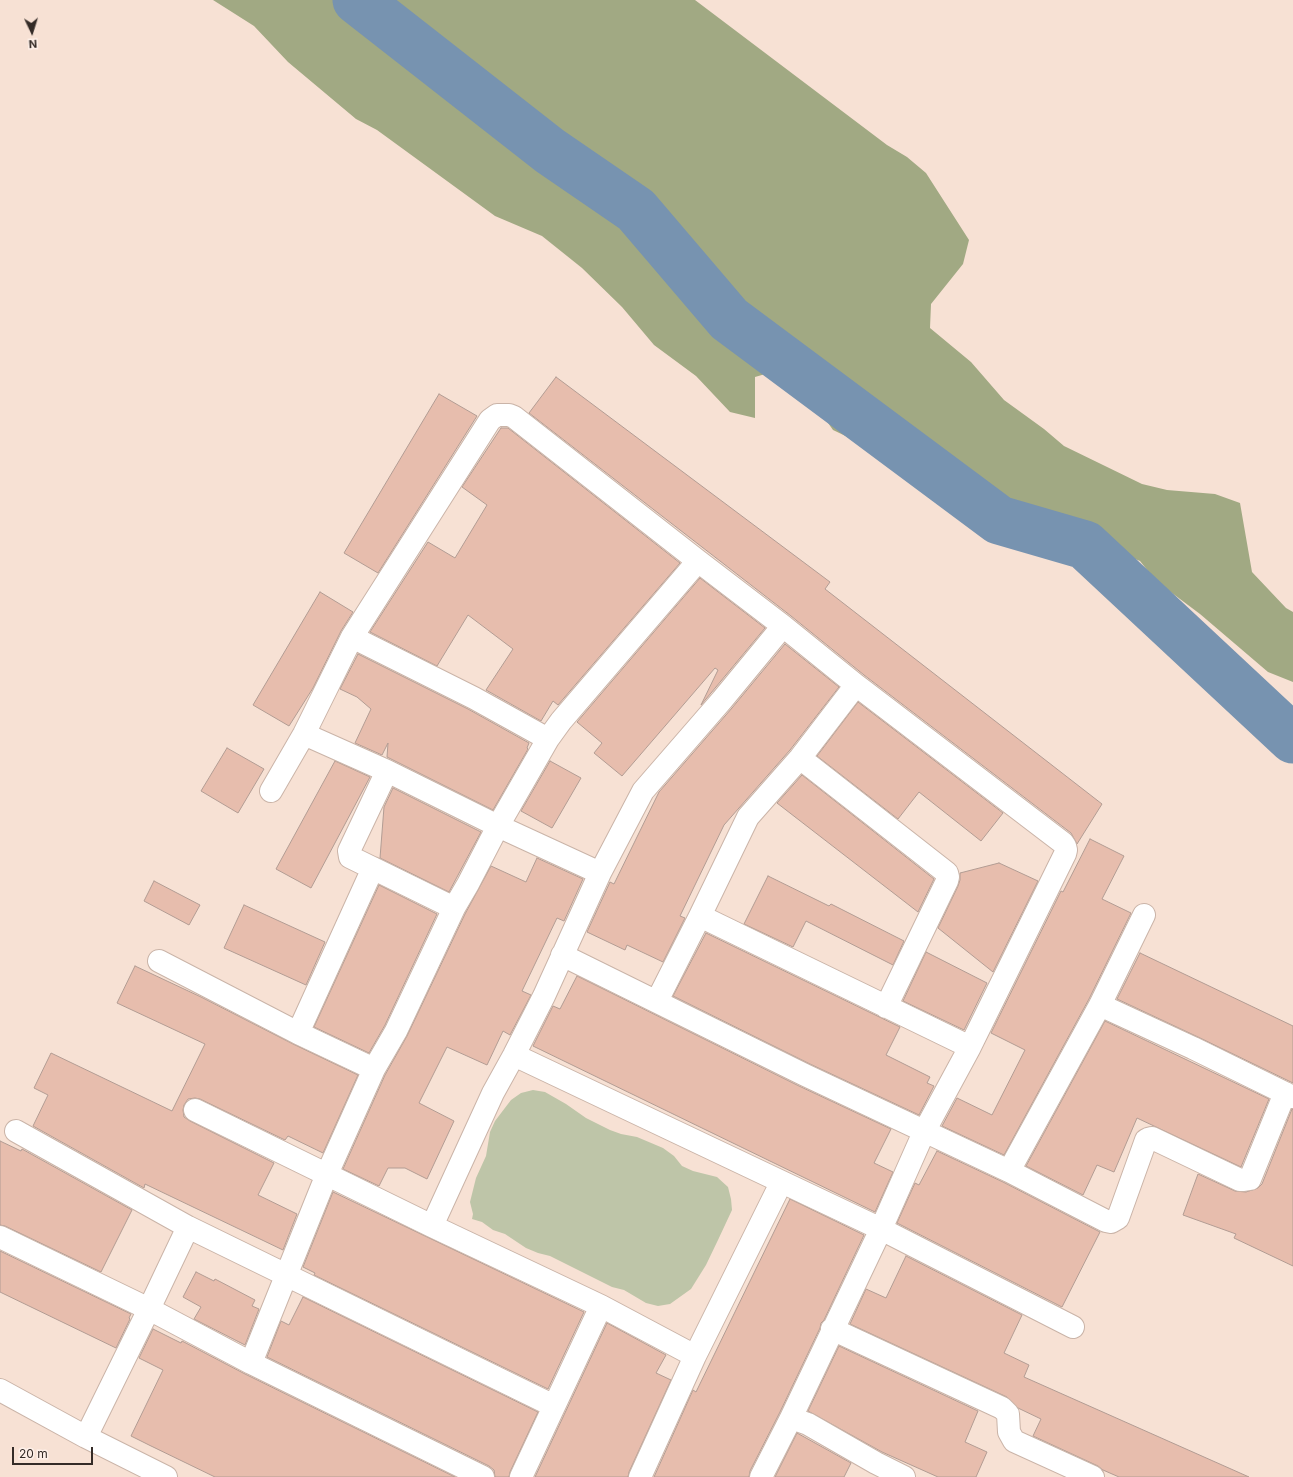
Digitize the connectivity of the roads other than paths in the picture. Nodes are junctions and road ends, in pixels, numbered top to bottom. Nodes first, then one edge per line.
1 (698, 561) junction
2 (783, 626) junction
3 (352, 637) junction
4 (856, 685) junction
5 (304, 734) junction
6 (548, 739) junction
7 (800, 758) junction
8 (387, 771) junction
9 (271, 791) dead end
10 (498, 826) junction
11 (373, 868) junction
12 (600, 873) junction
13 (454, 908) junction
14 (1144, 915) dead end
15 (700, 916) junction
16 (562, 955) junction
17 (160, 961) dead end
18 (657, 1001) junction
19 (1100, 1005) junction
20 (886, 1007) junction
21 (298, 1033) junction
22 (970, 1047) junction
23 (514, 1055) junction
24 (374, 1069) junction
25 (1289, 1095) edge
26 (195, 1110) dead end
27 (16, 1131) dead end
28 (924, 1132) junction
29 (1008, 1171) junction
30 (327, 1174) junction
31 (781, 1183) junction
32 (432, 1226) junction
33 (188, 1227) junction
34 (881, 1229) junction
35 (0, 1237) edge
36 (286, 1275) junction
37 (601, 1306) junction
38 (149, 1309) junction
39 (1073, 1327) dead end
40 (832, 1329) junction
41 (695, 1356) junction
42 (251, 1363) junction
43 (0, 1390) edge
44 (554, 1406) junction
45 (790, 1418) junction
46 (86, 1437) junction
47 (873, 1470) edge
48 (166, 1477) edge
49 (483, 1477) edge
50 (521, 1477) edge
51 (640, 1477) edge
52 (761, 1477) edge
53 (904, 1477) edge
54 (1093, 1477) edge

1 - 2 street
1 - 3 street
1 - 6 street
2 - 4 street
2 - 12 street
3 - 5 street
3 - 6 street
4 - 7 street
4 - 22 street
5 - 8 street
5 - 9 street
6 - 10 street
7 - 15 street
7 - 20 street
8 - 10 street
8 - 11 street
10 - 12 street
10 - 13 street
11 - 13 street
11 - 21 street
12 - 16 street
13 - 24 street
14 - 19 street
15 - 18 street
15 - 20 street
16 - 18 street
16 - 23 street
17 - 21 street
18 - 28 street
19 - 25 street
19 - 29 street
20 - 22 street
21 - 24 street
22 - 28 street
23 - 31 street
23 - 32 street
24 - 30 street
25 - 29 street
26 - 30 street
27 - 33 street
28 - 29 street
28 - 34 street
30 - 32 street
30 - 36 street
31 - 34 street
31 - 41 street
32 - 37 street
33 - 36 street
33 - 38 street
34 - 39 street
34 - 40 street
35 - 38 street
36 - 42 street
36 - 44 street
37 - 41 street
37 - 44 street
38 - 42 street
38 - 46 street
40 - 45 street
40 - 54 street
41 - 51 street
42 - 49 street
43 - 46 street
44 - 50 street
45 - 47 street
45 - 52 street
46 - 48 street
47 - 53 street

